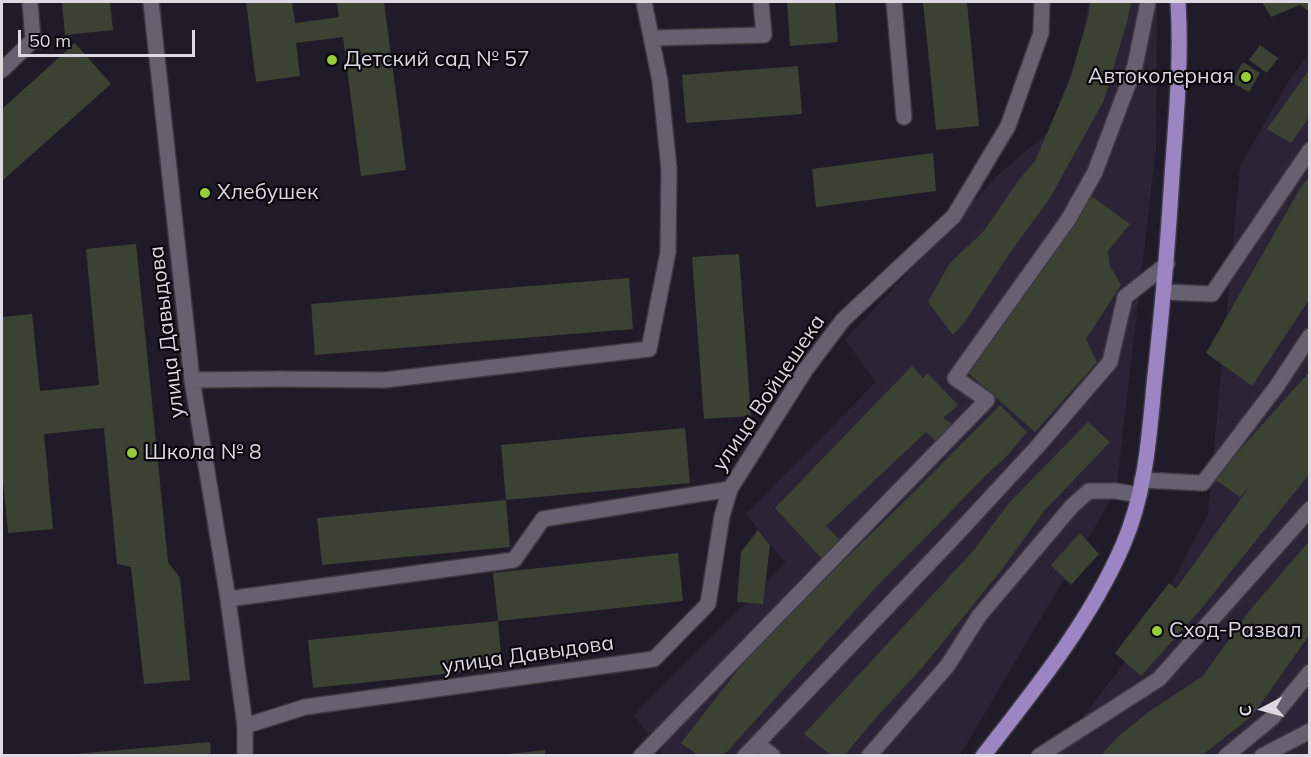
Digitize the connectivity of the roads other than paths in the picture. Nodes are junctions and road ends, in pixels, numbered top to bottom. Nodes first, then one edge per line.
1 (30, 2) edge
2 (151, 2) edge
3 (644, 2) edge
4 (761, 2) edge
5 (894, 2) edge
6 (1042, 2) edge
7 (1148, 2) edge
8 (1179, 2) edge
9 (652, 39) junction
10 (2, 70) edge
11 (904, 117) dead end
12 (1310, 150) edge
13 (1167, 264) junction
14 (1164, 292) junction
15 (1310, 336) edge
16 (192, 380) junction
17 (1141, 488) junction
18 (730, 489) junction
19 (1310, 509) edge
20 (722, 516) joint
21 (228, 599) junction
22 (1310, 672) edge
23 (245, 726) junction
24 (1310, 731) edge
25 (758, 744) junction
26 (641, 755) edge
27 (245, 756) edge
28 (745, 756) edge
29 (773, 756) edge
30 (869, 756) edge
31 (983, 756) edge
32 (1039, 756) edge
33 (1226, 756) edge
34 (1262, 756) edge

1 - 10 street
2 - 16 street, улица Давыдова
3 - 9 street
4 - 9 street
5 - 11 street
6 - 18 street, улица Войцешека
7 - 26 street
8 - 13 main road
9 - 16 street
12 - 14 street
13 - 14 main road
13 - 25 street
14 - 17 main road
15 - 17 street
16 - 21 street, улица Давыдова
17 - 30 street
17 - 31 main road
18 - 20 street, улица Войцешека
18 - 21 street
19 - 32 street
20 - 23 street, улица Давыдова
21 - 23 street, улица Давыдова
22 - 33 street
23 - 27 street, улица Давыдова
24 - 34 street
25 - 28 street
25 - 29 street

